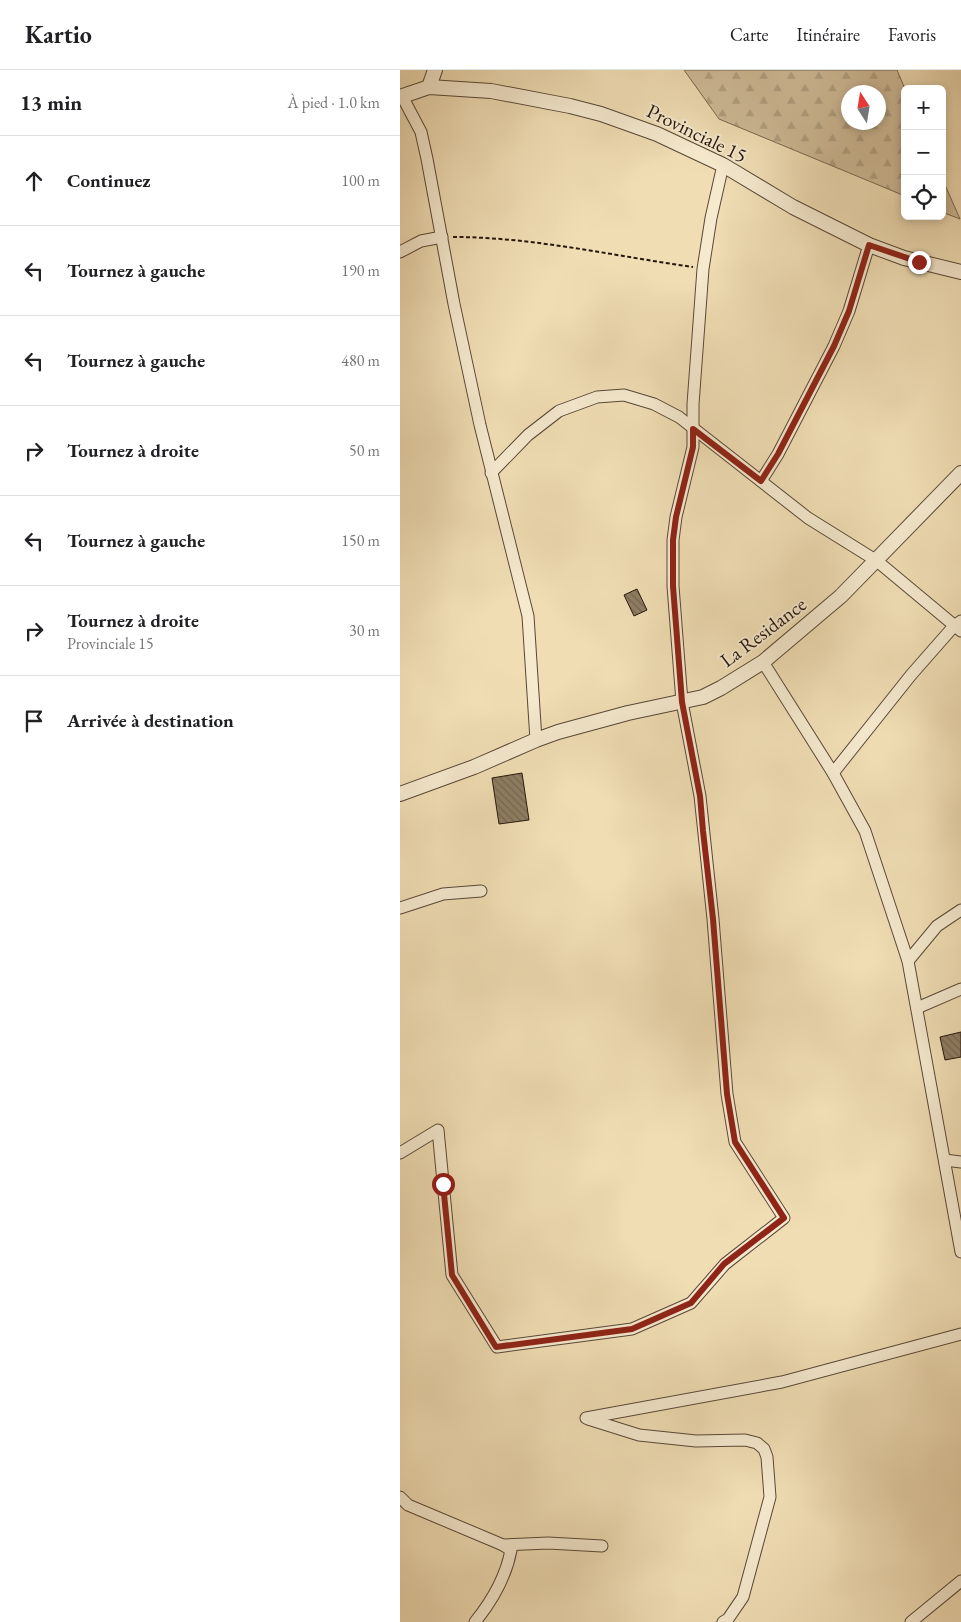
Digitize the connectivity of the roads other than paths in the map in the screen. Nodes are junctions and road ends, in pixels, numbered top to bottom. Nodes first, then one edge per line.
1 (436, 70) edge
2 (429, 87) junction
3 (401, 97) edge
4 (723, 165) junction
5 (442, 237) junction
6 (869, 245) junction
7 (400, 252) edge
8 (961, 272) edge
9 (693, 429) junction
10 (492, 473) junction
11 (961, 473) edge
12 (761, 481) junction
13 (877, 560) junction
14 (959, 626) edge
15 (763, 662) junction
16 (682, 702) junction
17 (536, 740) junction
18 (833, 772) junction
19 (400, 794) edge
20 (480, 890) dead end
21 (400, 908) edge
22 (961, 910) edge
23 (908, 961) junction
24 (961, 989) edge
25 (917, 1008) junction
26 (400, 1154) edge
27 (945, 1160) junction
28 (961, 1162) edge
29 (961, 1252) edge
30 (961, 1334) edge
31 (400, 1497) edge
32 (502, 1545) junction
33 (602, 1546) dead end
34 (961, 1582) edge
35 (475, 1622) edge
36 (723, 1622) edge
37 (911, 1622) edge

1 - 2 street
2 - 3 street, Provinciale 15
2 - 4 street, Provinciale 15
3 - 5 street
4 - 6 street, Provinciale 15
4 - 9 street
5 - 7 street
5 - 10 street
6 - 8 street, Provinciale 15
6 - 12 street
9 - 10 street
9 - 12 street
9 - 16 street
10 - 17 street
11 - 13 street, La Residance
12 - 13 street
13 - 14 street
13 - 15 street, La Residance
14 - 18 street
15 - 16 street, La Residance
15 - 18 street
16 - 17 street, La Residance
16 - 26 street
17 - 19 street, La Residance
18 - 23 street
20 - 21 street
22 - 23 street
23 - 25 street
24 - 25 street
25 - 27 street
27 - 28 street
27 - 29 street
30 - 36 street
31 - 32 street
32 - 33 street
32 - 35 street
34 - 37 street

